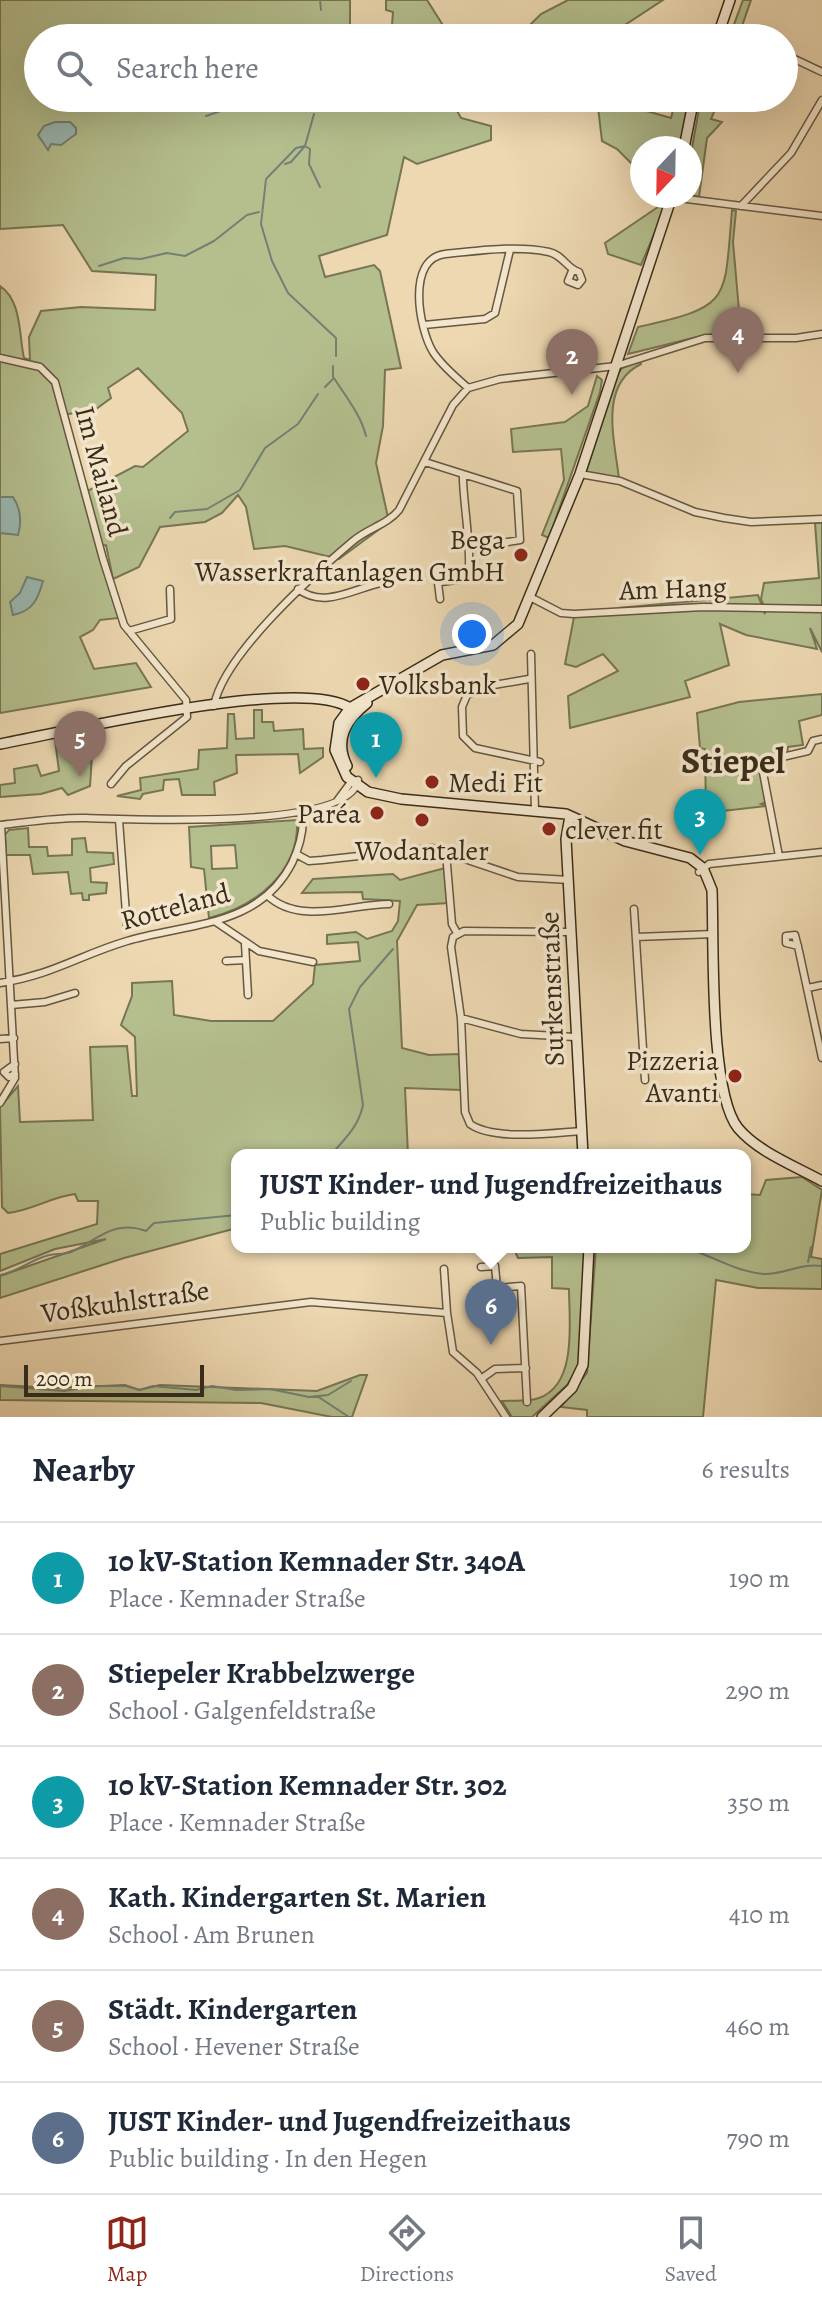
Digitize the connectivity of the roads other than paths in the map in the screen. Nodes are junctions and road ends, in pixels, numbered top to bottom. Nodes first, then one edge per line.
1 (730, 0) edge
2 (722, 24) edge
3 (798, 60) edge
4 (822, 60) edge
5 (820, 70) edge
6 (822, 100) edge
7 (691, 112) edge
8 (686, 136) edge
9 (702, 201) edge
10 (741, 206) junction
11 (667, 208) edge
12 (822, 216) edge
13 (510, 250) junction
14 (572, 271) dead end
15 (424, 325) junction
16 (822, 334) edge
17 (0, 358) edge
18 (616, 366) junction
19 (468, 388) junction
20 (425, 462) junction
21 (580, 474) junction
22 (463, 476) junction
23 (822, 519) edge
24 (470, 548) junction
25 (385, 582) dead end
26 (170, 589) dead end
27 (298, 589) junction
28 (530, 597) junction
29 (440, 599) dead end
30 (822, 609) edge
31 (129, 631) junction
32 (531, 654) dead end
33 (529, 679) junction
34 (214, 706) junction
35 (188, 709) junction
36 (349, 713) junction
37 (822, 739) edge
38 (0, 744) edge
39 (536, 761) junction
40 (355, 783) junction
41 (111, 784) dead end
42 (302, 810) junction
43 (535, 811) junction
44 (569, 818) junction
45 (119, 820) junction
46 (0, 825) edge
47 (822, 852) edge
48 (446, 853) junction
49 (296, 854) junction
50 (779, 856) junction
51 (701, 870) junction
52 (569, 880) junction
53 (125, 895) junction
54 (267, 895) junction
55 (115, 896) dead end
56 (389, 904) dead end
57 (634, 909) dead end
58 (216, 922) junction
59 (127, 927) dead end
60 (571, 932) junction
61 (457, 933) junction
62 (714, 934) junction
63 (636, 937) junction
64 (245, 944) junction
65 (798, 946) dead end
66 (246, 960) junction
67 (226, 961) dead end
68 (313, 962) dead end
69 (10, 981) junction
70 (0, 983) edge
71 (822, 985) edge
72 (247, 986) junction
73 (238, 987) dead end
74 (808, 988) junction
75 (75, 993) dead end
76 (248, 995) dead end
77 (11, 1005) junction
78 (461, 1018) junction
79 (575, 1037) junction
80 (14, 1038) junction
81 (0, 1039) edge
82 (821, 1052) edge
83 (645, 1080) dead end
84 (0, 1103) edge
85 (581, 1131) junction
86 (582, 1149) edge
87 (822, 1181) edge
88 (589, 1253) edge
89 (481, 1267) dead end
90 (444, 1269) dead end
91 (497, 1288) junction
92 (498, 1307) dead end
93 (447, 1313) junction
94 (0, 1341) edge
95 (526, 1368) junction
96 (481, 1379) junction
97 (527, 1402) dead end
98 (506, 1417) edge
99 (542, 1417) edge

1 - 2 main road
3 - 5 street
4 - 5 street
6 - 10 street
7 - 8 main road
9 - 10 street
10 - 12 street
11 - 18 main road
13 - 14 street
13 - 15 street
13 - 15 street
15 - 19 street
16 - 18 street
17 - 31 street, Im Mailand
18 - 19 street
18 - 21 main road
19 - 20 street
20 - 22 street
20 - 27 street
21 - 23 street
21 - 28 main road
22 - 24 street
22 - 24 street
24 - 29 street
25 - 27 street
26 - 31 street
27 - 34 street
28 - 30 street, Am Hang
28 - 36 main road
31 - 35 street, Im Mailand
32 - 33 street
33 - 39 street
33 - 39 street
34 - 35 main road
34 - 36 main road
35 - 38 main road
35 - 41 street
36 - 40 main road
37 - 50 street
39 - 43 street
40 - 42 street
40 - 43 main road
42 - 45 street
42 - 49 street, Rotteland
43 - 44 main road
44 - 51 main road
44 - 52 main road, Surkenstraße
45 - 46 street
45 - 53 street
46 - 69 street
47 - 50 street
48 - 49 street
48 - 52 street
48 - 61 street
49 - 54 street, Rotteland
50 - 51 street
51 - 62 main road
52 - 60 main road, Surkenstraße
53 - 55 street
53 - 59 street
54 - 56 street
54 - 58 street, Rotteland
57 - 63 street
58 - 64 street
58 - 69 street, Rotteland
60 - 61 street
60 - 79 main road, Surkenstraße
61 - 78 street
62 - 63 street
62 - 87 main road
63 - 83 street
64 - 66 street
64 - 68 street
65 - 74 street
66 - 67 street
66 - 72 street
69 - 70 street, Rotteland
69 - 77 street
71 - 74 street
72 - 73 street
72 - 76 street
74 - 82 street
75 - 77 street
77 - 80 street
78 - 79 street
78 - 85 street
79 - 85 main road, Surkenstraße
80 - 81 street
80 - 84 street
85 - 86 main road, Surkenstraße
88 - 99 main road
89 - 91 street
90 - 93 street
91 - 92 street
91 - 95 street
93 - 94 street, Voßkuhlstraße
93 - 96 street
95 - 96 street
95 - 97 street
96 - 98 street

